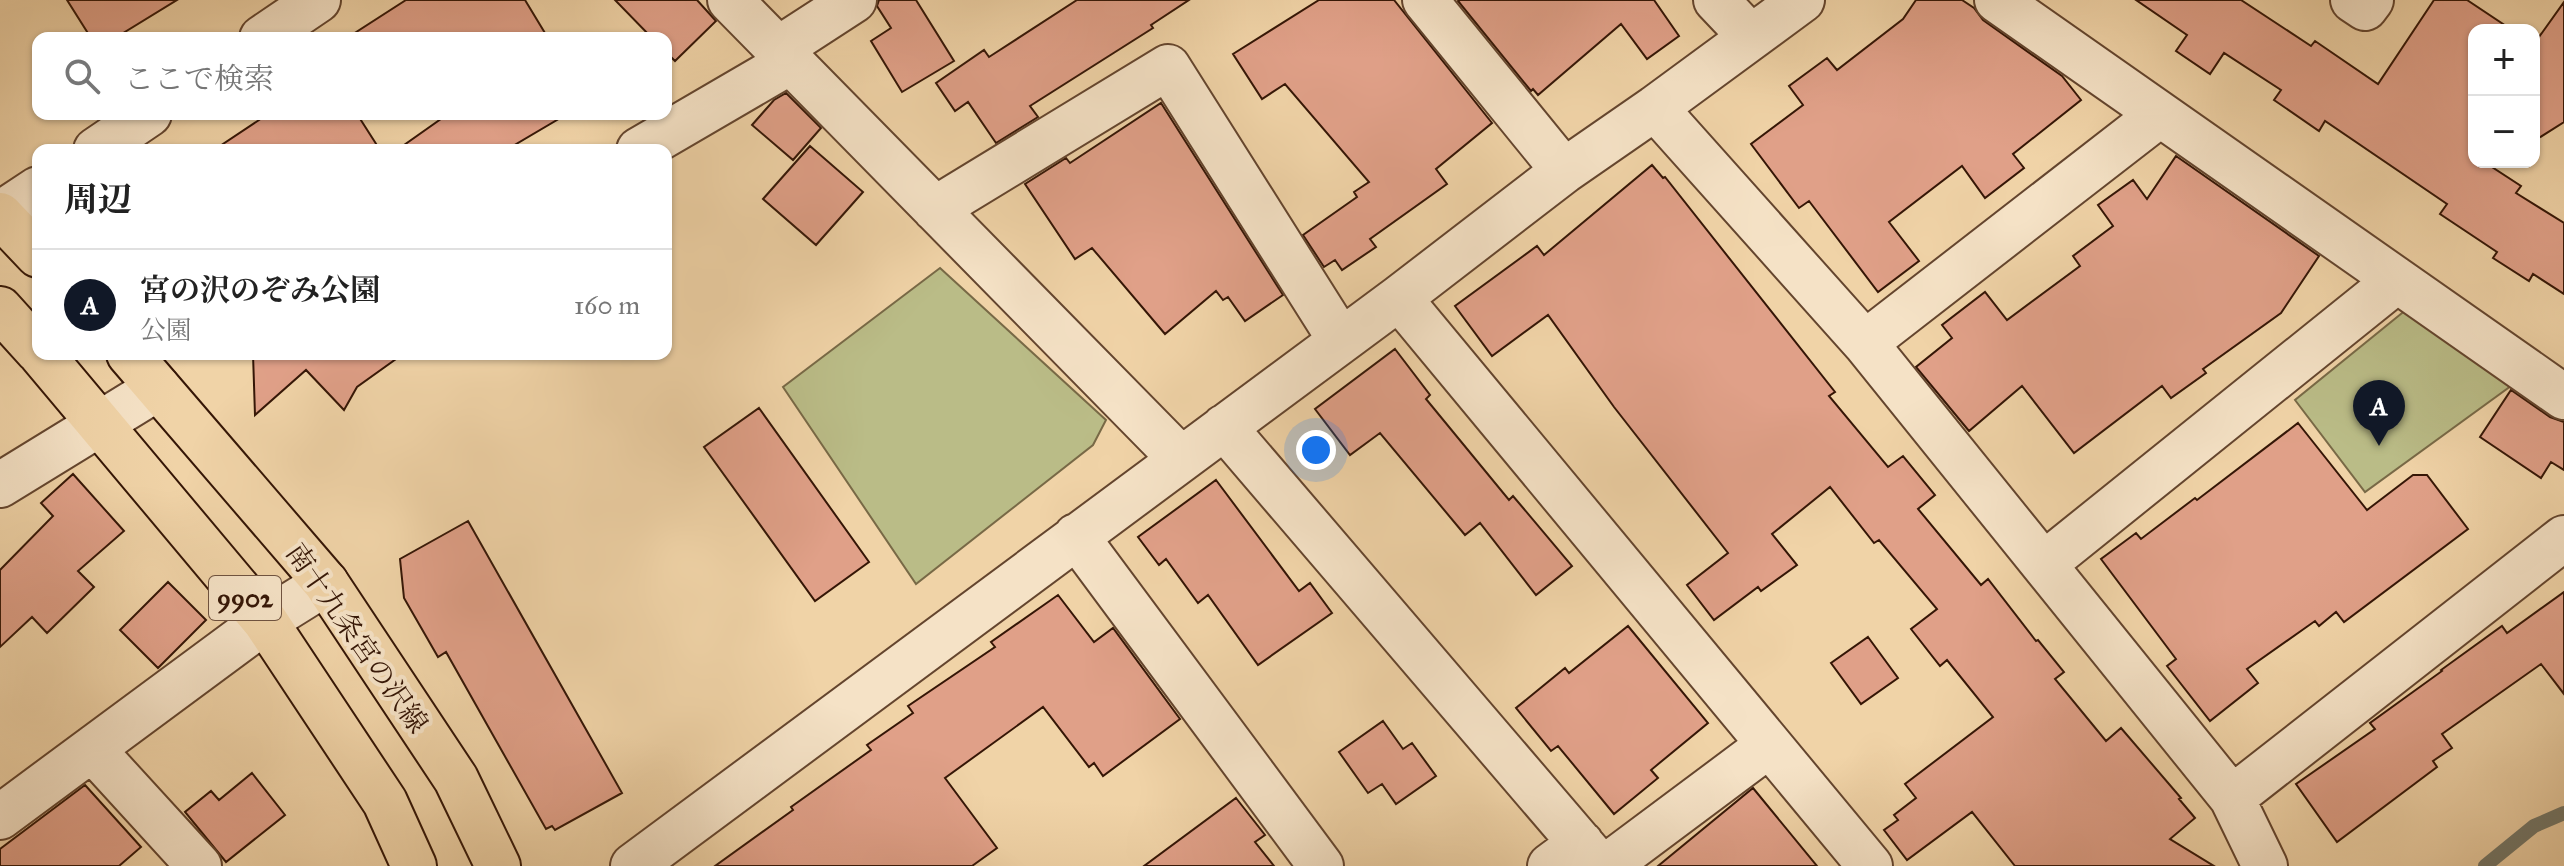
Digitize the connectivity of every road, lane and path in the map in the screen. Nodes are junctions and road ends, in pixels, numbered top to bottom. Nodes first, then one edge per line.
1 (318, 0) edge
2 (730, 0) edge
3 (854, 0) edge
4 (1425, 0) edge
5 (1716, 0) edge
6 (1802, 0) edge
7 (1997, 0) edge
8 (2353, 0) edge
9 (2371, 0) edge
10 (271, 32) edge
11 (1751, 37) junction
12 (783, 56) junction
13 (1655, 108) junction
14 (2159, 115) junction
15 (140, 120) edge
16 (105, 144) edge
17 (648, 144) edge
18 (1564, 171) junction
19 (32, 193) edge
20 (935, 209) junction
21 (0, 214) edge
22 (32, 249) edge
23 (2396, 281) junction
24 (1399, 298) junction
25 (0, 309) edge
26 (1341, 341) junction
27 (32, 343) edge
28 (1865, 343) junction
29 (47, 360) edge
30 (134, 360) edge
31 (158, 388) junction
32 (2564, 397) edge
33 (100, 423) junction
34 (1224, 427) junction
35 (1181, 459) junction
36 (0, 485) edge
37 (1076, 536) junction
38 (2564, 538) edge
39 (2044, 564) junction
40 (326, 583) junction
41 (265, 621) junction
42 (1769, 745) junction
43 (92, 749) junction
44 (2232, 798) junction
45 (0, 817) edge
46 (1584, 860) edge
47 (199, 866) edge
48 (414, 866) edge
49 (498, 866) edge
50 (633, 866) edge
51 (1321, 866) edge
52 (1870, 866) edge
53 (2265, 866) edge

1 - 10 street
2 - 12 street
3 - 12 street
4 - 18 street
5 - 11 street
6 - 11 street
7 - 14 street
8 - 9 street
11 - 13 street
12 - 17 street
12 - 20 street
13 - 18 street
13 - 28 street
14 - 23 street
14 - 28 street
15 - 16 street
18 - 24 street
19 - 21 street
20 - 26 street
20 - 35 street
21 - 22 main road
23 - 32 street
23 - 39 street
24 - 26 street
24 - 42 street
25 - 27 main road, 9902
26 - 34 street
28 - 39 street
29 - 33 main road, 9902
30 - 31 main road, 南十九条宮の沢線 / 9902
31 - 33 street
31 - 40 main road, 南十九条宮の沢線 / 9902
33 - 36 street
33 - 41 main road, 9902
34 - 35 street
34 - 46 street
35 - 37 street
37 - 50 street
37 - 51 street
38 - 44 street
39 - 44 street
40 - 41 street
40 - 49 main road, 南十九条宮の沢線 / 9902
41 - 43 street
41 - 48 main road, 9902
42 - 46 street
42 - 52 street
43 - 45 street
43 - 47 street
44 - 53 street

